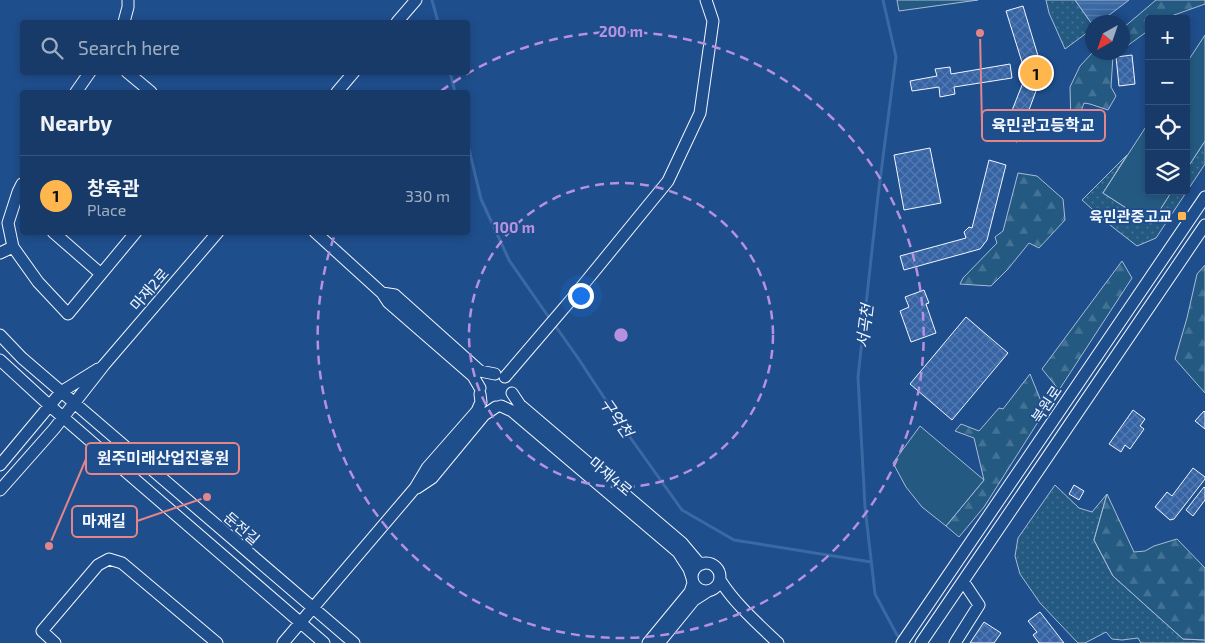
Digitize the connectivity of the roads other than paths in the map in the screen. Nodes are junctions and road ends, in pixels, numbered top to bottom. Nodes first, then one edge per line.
1 (128, 0) edge
2 (416, 0) edge
3 (706, 0) edge
4 (401, 18) edge
5 (125, 20) edge
6 (88, 75) edge
7 (131, 75) edge
8 (351, 75) edge
9 (78, 90) edge
10 (149, 90) edge
11 (339, 90) edge
12 (20, 188) edge
13 (1205, 197) edge
14 (19, 203) edge
15 (1205, 225) edge
16 (56, 235) edge
17 (134, 235) edge
18 (215, 235) edge
19 (318, 235) edge
20 (13, 247) junction
21 (0, 253) edge
22 (101, 274) junction
23 (1152, 276) junction
24 (1165, 285) junction
25 (382, 292) junction
26 (0, 335) edge
27 (0, 360) edge
28 (104, 365) junction
29 (500, 376) junction
30 (480, 391) junction
31 (61, 392) junction
32 (512, 393) junction
33 (74, 404) junction
34 (50, 406) junction
35 (498, 406) junction
36 (64, 417) junction
37 (2, 458) edge
38 (415, 488) junction
39 (0, 490) edge
40 (702, 564) junction
41 (692, 580) junction
42 (720, 580) junction
43 (963, 581) junction
44 (710, 591) junction
45 (313, 608) junction
46 (744, 611) junction
47 (301, 622) junction
48 (922, 641) edge
49 (55, 643) edge
50 (217, 643) edge
51 (283, 643) edge
52 (324, 643) edge
53 (354, 643) edge
54 (648, 643) edge
55 (659, 643) edge
56 (778, 643) edge
57 (902, 643) edge
58 (955, 643) edge

1 - 5 street
2 - 4 street
3 - 29 street
6 - 9 street
7 - 10 street
8 - 11 street
12 - 14 street
13 - 23 street, 북원로
14 - 20 street
15 - 24 street, 북원로
16 - 22 street
17 - 22 street
18 - 28 street, 마재2로
19 - 25 street
20 - 21 street
20 - 22 street
23 - 24 street
23 - 57 street, 북원로
24 - 43 street, 북원로
25 - 29 street
25 - 30 street
26 - 31 street, 둔전길
27 - 34 street
28 - 31 street
28 - 33 street
29 - 30 street
29 - 32 street
30 - 35 street
30 - 38 street
31 - 33 street, 둔전길
31 - 34 street
32 - 35 street
32 - 40 street, 마재4로
33 - 36 street
33 - 45 street, 둔전길
34 - 36 street
34 - 37 street
35 - 38 street
35 - 41 street, 마재4로
36 - 39 street
36 - 47 street
38 - 45 street
40 - 41 street
40 - 42 street
41 - 44 street
41 - 54 street
42 - 44 street
42 - 46 street
43 - 48 street, 북원로
43 - 58 street
44 - 46 street
44 - 55 street
45 - 47 street
45 - 53 street, 둔전길
46 - 56 street
47 - 51 street
47 - 52 street
49 - 50 street

